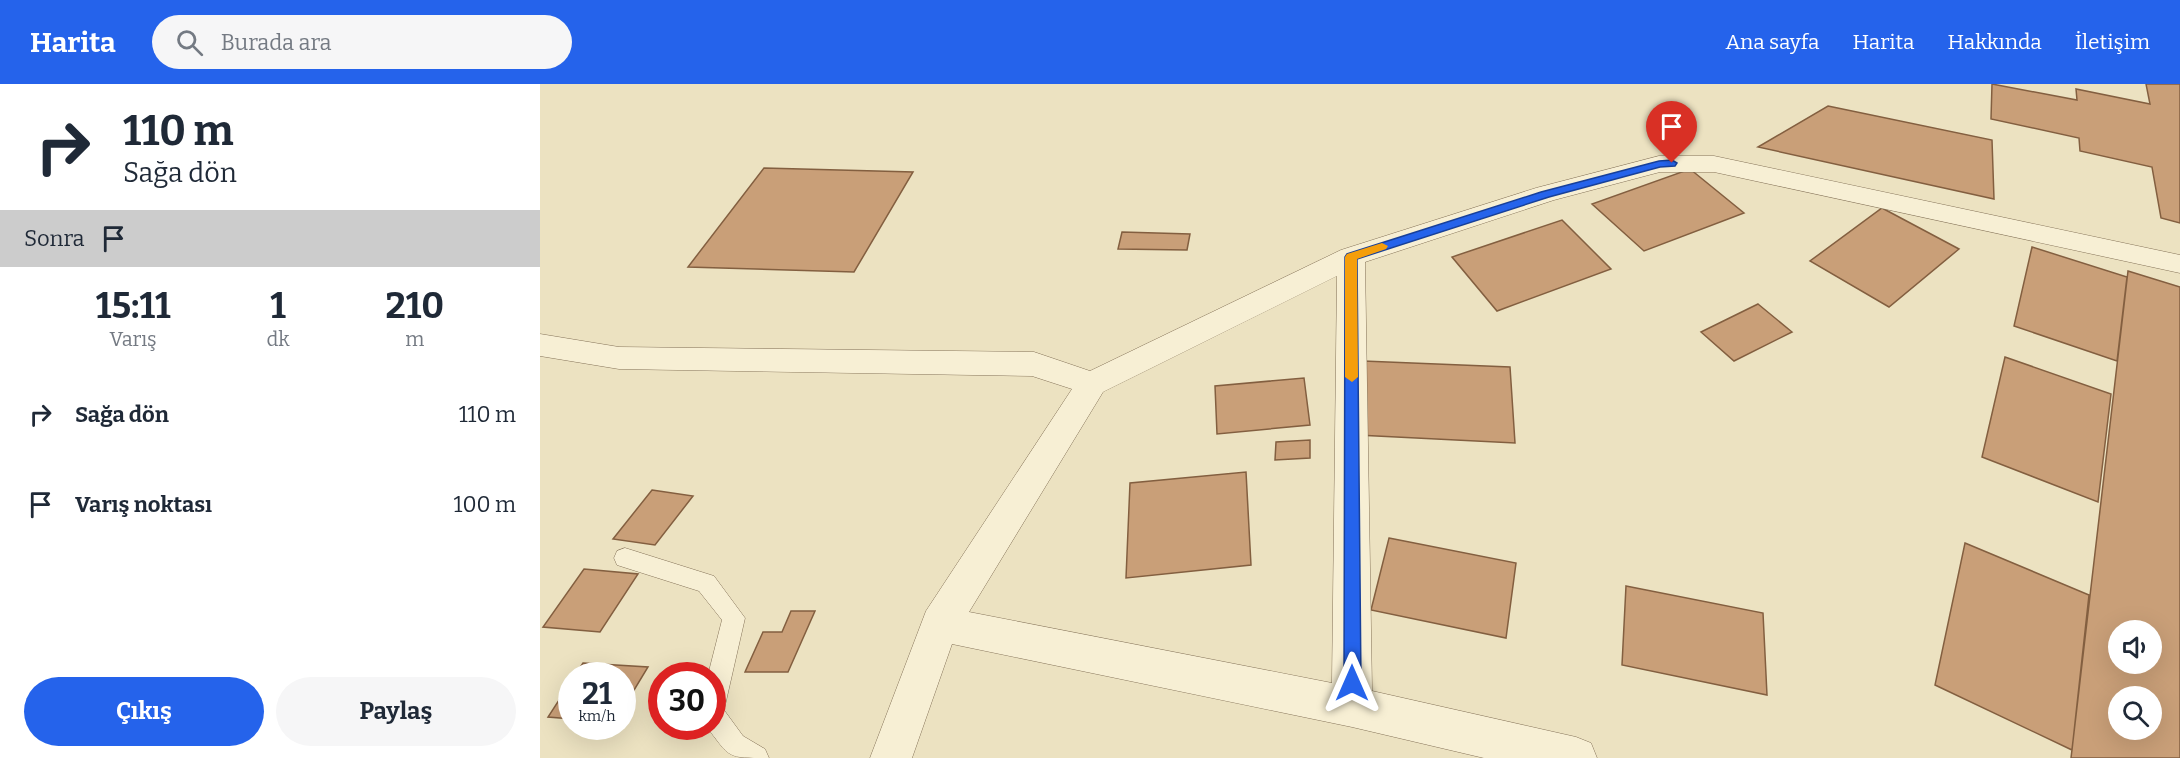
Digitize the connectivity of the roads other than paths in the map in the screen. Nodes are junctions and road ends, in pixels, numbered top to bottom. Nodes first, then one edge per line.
1 (1351, 257) junction
2 (2180, 264) edge
3 (540, 345) edge
4 (1092, 384) junction
5 (625, 558) dead end
6 (940, 624) junction
7 (724, 662) edge
8 (1352, 707) junction
9 (726, 733) edge
10 (756, 758) edge
11 (891, 758) edge
12 (1576, 758) edge

1 - 2 street
1 - 4 street
1 - 8 street
3 - 4 street
4 - 6 street
5 - 7 lane
6 - 8 street
6 - 11 street
8 - 12 street
9 - 10 lane

